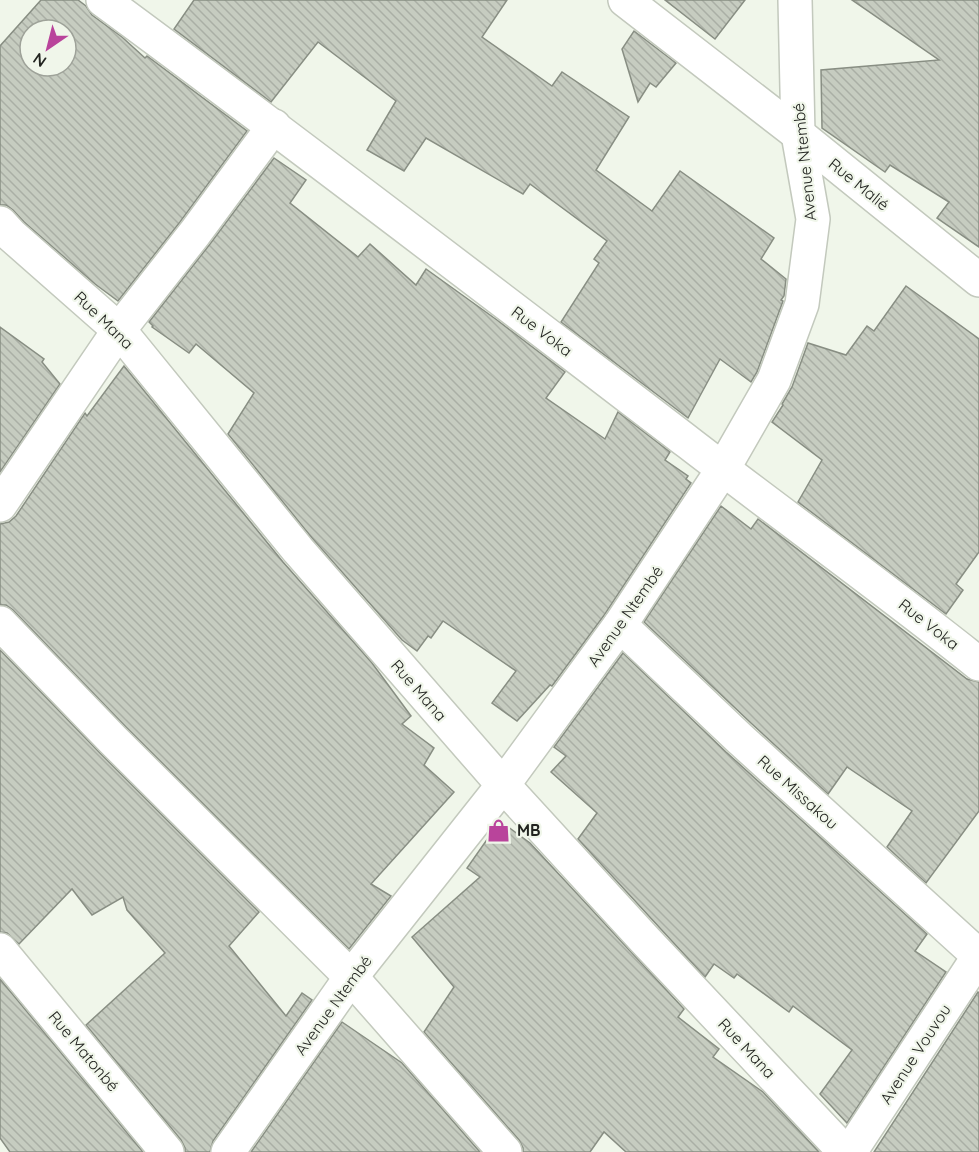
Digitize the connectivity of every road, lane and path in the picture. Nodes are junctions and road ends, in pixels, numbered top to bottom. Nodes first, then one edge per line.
1 (103, 0) edge
2 (625, 0) edge
3 (795, 0) edge
4 (274, 126) junction
5 (798, 134) junction
6 (0, 223) edge
7 (979, 280) edge
8 (119, 330) junction
9 (723, 469) junction
10 (0, 505) edge
11 (0, 622) edge
12 (620, 625) junction
13 (979, 664) edge
14 (503, 786) junction
15 (0, 950) edge
16 (979, 956) edge
17 (351, 977) junction
18 (167, 1152) edge
19 (228, 1152) edge
20 (505, 1152) edge
21 (845, 1152) edge
22 (850, 1152) edge

1 - 4 street, Rue Voka
2 - 5 street, Rue Malié
3 - 5 street, Avenue Ntembé
4 - 8 street
4 - 9 street, Rue Voka
5 - 7 street, Rue Malié
5 - 9 street, Avenue Ntembé
6 - 8 street, Rue Mana
8 - 10 street
8 - 14 street, Rue Mana
9 - 12 street, Avenue Ntembé
9 - 13 street, Rue Voka
11 - 17 street
12 - 14 street, Avenue Ntembé
12 - 16 street, Rue Missakou
14 - 17 street, Avenue Ntembé
14 - 21 street, Rue Mana
15 - 18 street, Rue Matonbé
16 - 22 street, Avenue Vouvou
17 - 19 street, Avenue Ntembé
17 - 20 street

